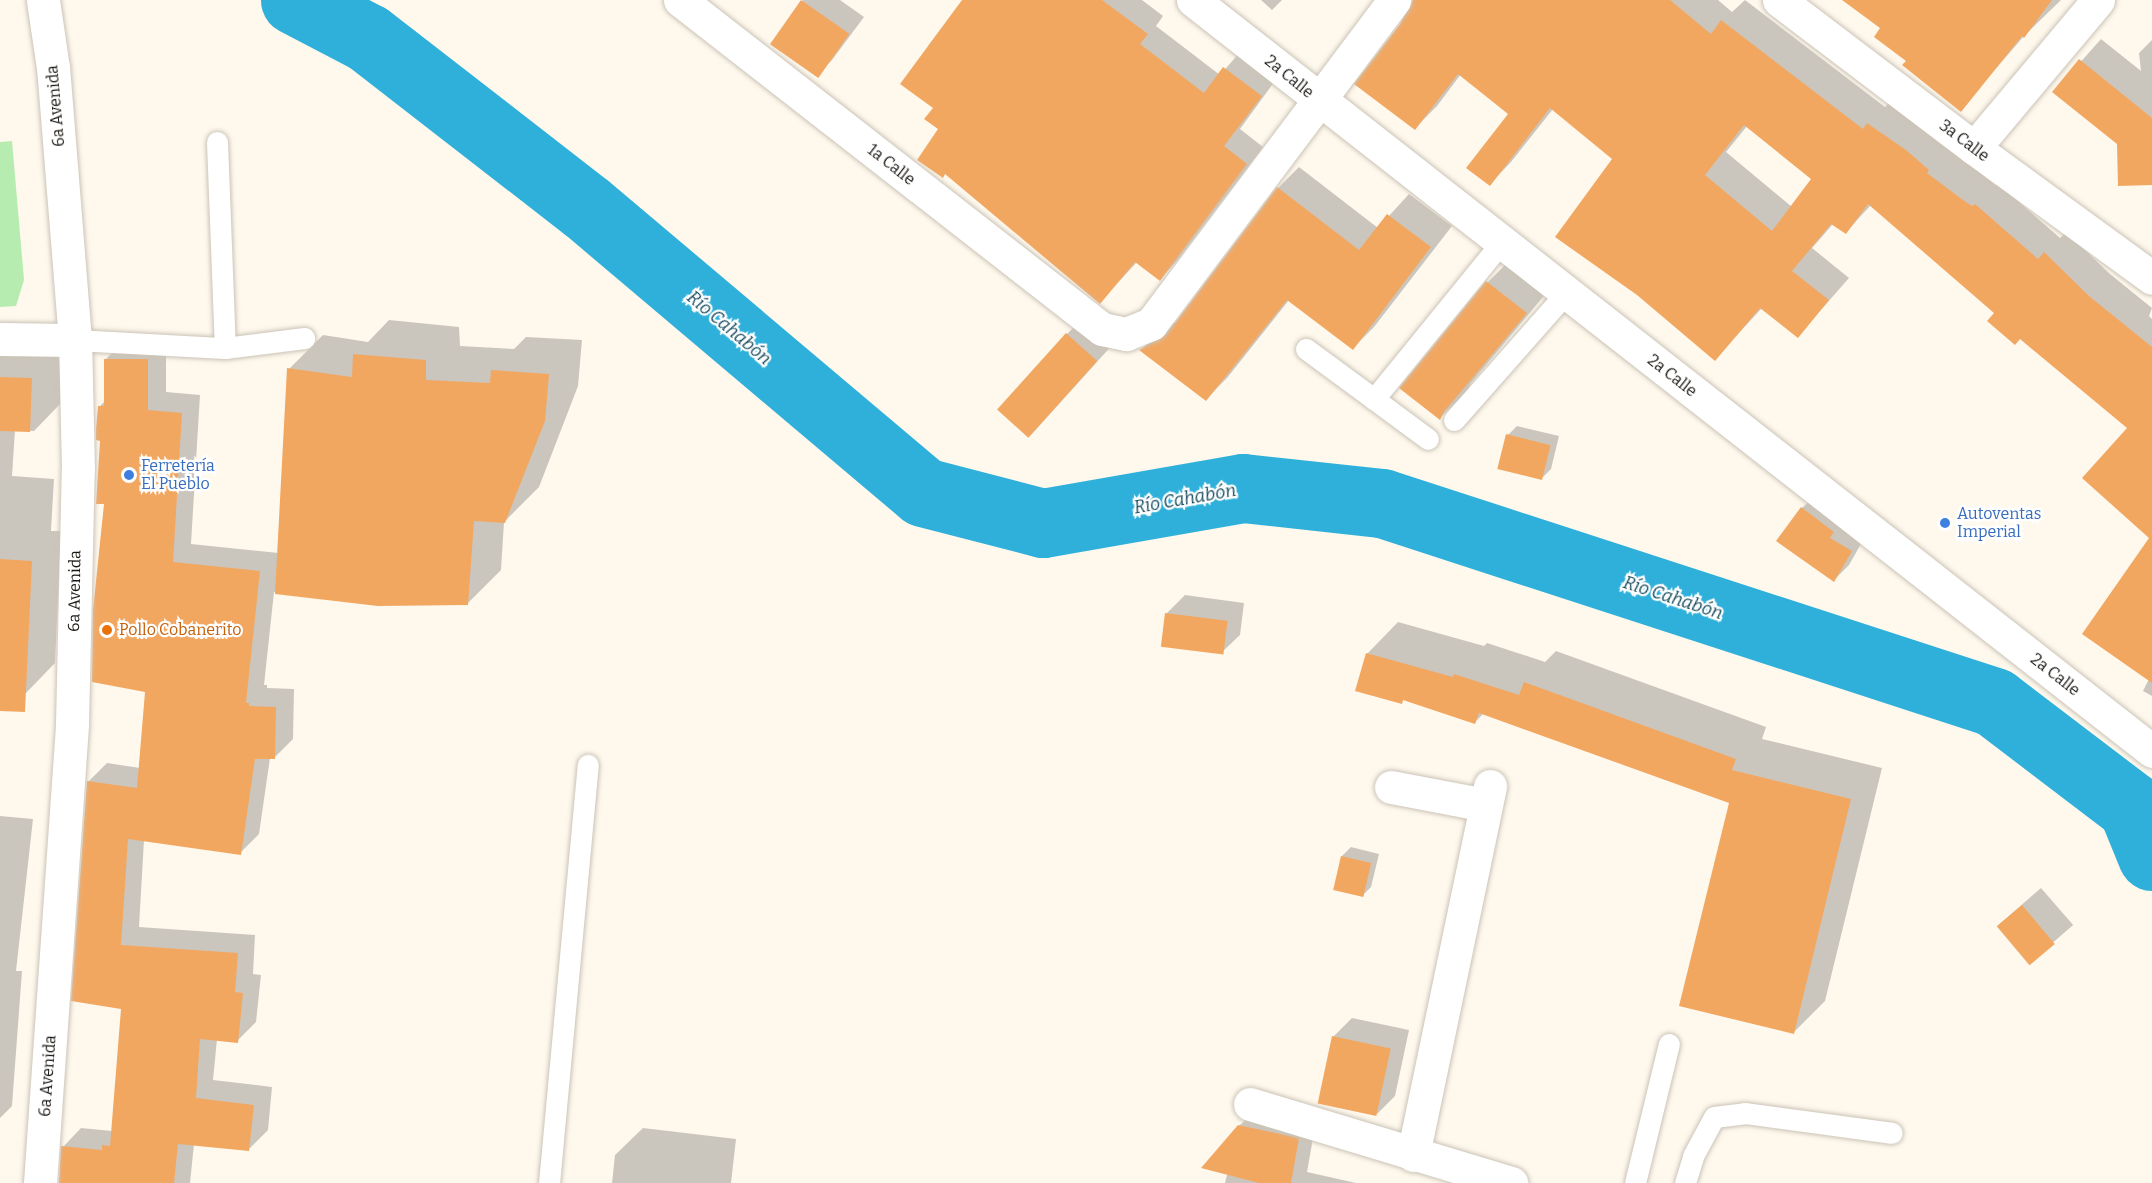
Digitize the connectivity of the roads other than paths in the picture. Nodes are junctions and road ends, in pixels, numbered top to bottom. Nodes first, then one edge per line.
1 (43, 0) edge
2 (680, 0) edge
3 (1193, 0) edge
4 (1394, 0) edge
5 (1779, 0) edge
6 (2098, 0) edge
7 (1317, 99) junction
8 (217, 142) dead end
9 (1974, 148) junction
10 (1501, 243) junction
11 (2152, 278) edge
12 (1566, 293) junction
13 (304, 338) dead end
14 (0, 339) edge
15 (75, 340) junction
16 (225, 348) junction
17 (1306, 349) dead end
18 (1374, 399) junction
19 (1454, 420) dead end
20 (1428, 439) dead end
21 (2152, 751) edge
22 (588, 765) dead end
23 (1391, 787) dead end
24 (1669, 1044) dead end
25 (1250, 1104) dead end
26 (1892, 1133) dead end
27 (1413, 1155) junction
28 (40, 1183) edge
29 (549, 1183) edge
30 (1511, 1183) edge
31 (1635, 1183) edge
32 (1685, 1183) edge

1 - 15 street, 6a Avenida
2 - 7 street, 1a Calle
3 - 7 street, 2a Calle
4 - 7 street
5 - 9 street, 3a Calle
6 - 9 street
7 - 10 street, 2a Calle
8 - 16 lane
9 - 11 street, 3a Calle
10 - 12 street, 2a Calle
10 - 18 lane
12 - 19 lane
12 - 21 street, 2a Calle
13 - 16 lane
14 - 15 street
15 - 16 lane
15 - 28 street, 6a Avenida
17 - 18 lane
18 - 20 lane
22 - 29 lane
23 - 27 street
24 - 31 lane
25 - 27 street
26 - 32 lane
27 - 30 street

